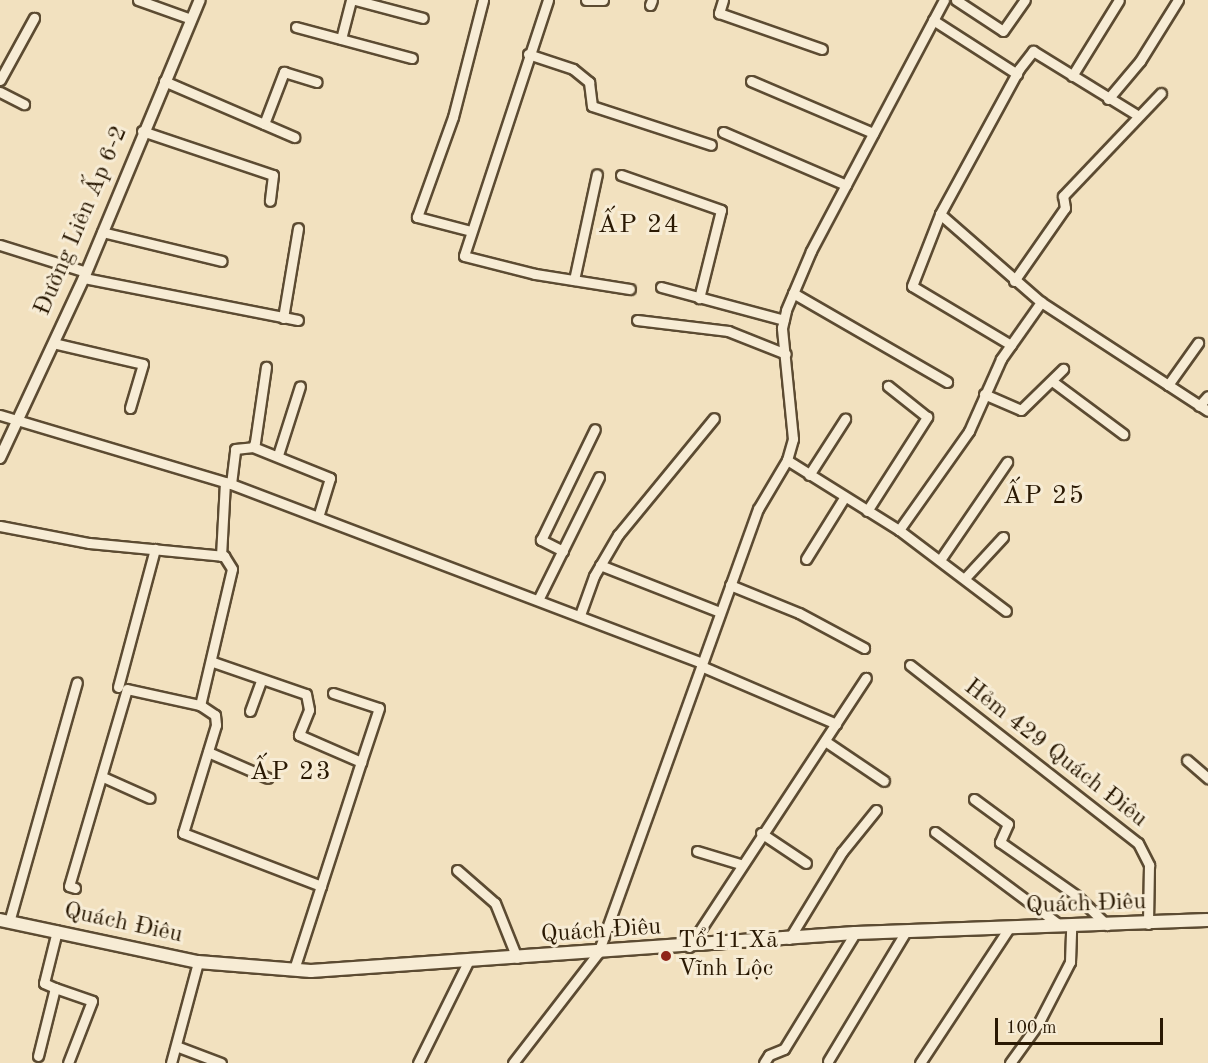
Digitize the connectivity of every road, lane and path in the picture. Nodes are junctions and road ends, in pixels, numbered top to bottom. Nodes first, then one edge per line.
1 (138, 0) edge
2 (200, 0) edge
3 (353, 0) edge
4 (483, 0) edge
5 (548, 0) edge
6 (586, 0) edge
7 (603, 0) edge
8 (723, 0) edge
9 (944, 0) edge
10 (956, 0) edge
11 (1025, 0) edge
12 (1119, 0) edge
13 (1178, 0) edge
14 (972, 4) edge
15 (34, 18) dead end
16 (423, 18) dead end
17 (191, 19) junction
18 (933, 20) junction
19 (296, 27) dead end
20 (341, 39) junction
21 (822, 49) dead end
22 (528, 54) junction
23 (412, 58) dead end
24 (1017, 74) junction
25 (1072, 76) junction
26 (0, 80) edge
27 (164, 81) junction
28 (751, 81) dead end
29 (317, 82) dead end
30 (0, 92) edge
31 (1161, 93) dead end
32 (1108, 99) junction
33 (24, 104) dead end
34 (1137, 116) junction
35 (264, 124) junction
36 (142, 131) junction
37 (723, 132) dead end
38 (873, 133) junction
39 (294, 136) dead end
40 (711, 145) dead end
41 (597, 174) dead end
42 (621, 175) dead end
43 (846, 185) junction
44 (270, 201) dead end
45 (940, 214) junction
46 (298, 228) dead end
47 (471, 231) junction
48 (102, 232) junction
49 (0, 245) edge
50 (222, 261) dead end
51 (85, 275) junction
52 (574, 280) junction
53 (1014, 281) junction
54 (661, 287) dead end
55 (630, 289) dead end
56 (793, 293) junction
57 (699, 298) junction
58 (1041, 302) junction
59 (283, 318) junction
60 (298, 320) dead end
61 (637, 320) dead end
62 (784, 320) junction
63 (53, 343) junction
64 (1198, 343) dead end
65 (1011, 345) junction
66 (786, 354) junction
67 (266, 367) dead end
68 (1064, 369) dead end
69 (1052, 381) junction
70 (947, 382) dead end
71 (1167, 385) junction
72 (300, 386) dead end
73 (888, 386) dead end
74 (984, 394) junction
75 (1208, 396) edge
76 (130, 408) dead end
77 (1204, 409) edge
78 (0, 415) edge
79 (19, 418) junction
80 (714, 418) dead end
81 (845, 419) dead end
82 (595, 429) dead end
83 (1124, 434) dead end
84 (253, 447) junction
85 (278, 455) junction
86 (0, 458) edge
87 (787, 460) junction
88 (1007, 462) dead end
89 (809, 475) junction
90 (599, 477) dead end
91 (228, 483) junction
92 (844, 498) junction
93 (867, 511) junction
94 (319, 515) junction
95 (0, 526) edge
96 (899, 530) junction
97 (1003, 537) dead end
98 (155, 549) junction
99 (563, 551) junction
100 (221, 556) junction
101 (806, 559) dead end
102 (940, 560) junction
103 (600, 565) junction
104 (965, 578) junction
105 (730, 585) junction
106 (539, 598) junction
107 (1006, 611) dead end
108 (720, 612) junction
109 (580, 615) junction
110 (864, 648) dead end
111 (213, 662) junction
112 (701, 665) junction
113 (910, 665) dead end
114 (866, 678) dead end
115 (261, 681) junction
116 (77, 682) dead end
117 (118, 687) dead end
118 (333, 693) dead end
119 (200, 705) junction
120 (250, 711) dead end
121 (836, 724) junction
122 (825, 741) junction
123 (208, 752) junction
124 (1187, 760) dead end
125 (361, 762) junction
126 (103, 777) junction
127 (268, 778) dead end
128 (1208, 778) edge
129 (884, 781) dead end
130 (150, 798) dead end
131 (974, 799) dead end
132 (876, 810) dead end
133 (935, 832) dead end
134 (761, 833) junction
135 (697, 851) dead end
136 (806, 863) dead end
137 (740, 864) junction
138 (457, 870) dead end
139 (321, 886) junction
140 (75, 888) dead end
141 (4, 921) edge
142 (1208, 921) edge
143 (1148, 924) junction
144 (1107, 925) junction
145 (1066, 926) junction
146 (1009, 928) junction
147 (57, 931) junction
148 (906, 931) junction
149 (855, 933) junction
150 (789, 939) junction
151 (689, 947) junction
152 (598, 952) junction
153 (517, 958) junction
154 (198, 962) junction
155 (468, 962) junction
156 (294, 969) junction
157 (56, 988) junction
158 (176, 1046) junction
159 (38, 1056) dead end
160 (828, 1061) dead end
161 (68, 1063) edge
162 (171, 1063) edge
163 (221, 1063) edge
164 (418, 1063) edge
165 (513, 1063) edge
166 (764, 1063) edge
167 (920, 1063) edge
168 (1010, 1063) edge

1 - 17 street
2 - 17 street, Đường Liên Ấp 6-2
3 - 16 street
3 - 20 street
4 - 47 street
5 - 22 street
6 - 7 street
8 - 21 street
9 - 18 street
10 - 14 street
11 - 14 street
12 - 25 street
13 - 32 street
15 - 26 street
17 - 27 street, Đường Liên Ấp 6-2
18 - 24 street
18 - 38 street
19 - 20 street
20 - 23 street
22 - 40 street
22 - 47 street
24 - 25 street
24 - 45 street
25 - 32 street
27 - 35 street
27 - 36 street, Đường Liên Ấp 6-2
28 - 38 street
29 - 35 street
30 - 33 street
31 - 34 street
32 - 34 street
34 - 53 street
35 - 39 street
36 - 44 street
36 - 48 street, Đường Liên Ấp 6-2
37 - 43 street
38 - 43 street
41 - 52 street
42 - 57 street
43 - 56 street
45 - 53 street
45 - 65 street
46 - 59 street
47 - 52 street
48 - 50 street
48 - 51 street, Đường Liên Ấp 6-2
49 - 51 street
51 - 59 street
51 - 63 street, Đường Liên Ấp 6-2
52 - 55 street
53 - 58 street
54 - 57 street
56 - 62 street
56 - 70 street
57 - 62 street
58 - 65 street
58 - 71 street
59 - 60 street
61 - 66 street
62 - 66 street
63 - 76 street
63 - 79 street, Đường Liên Ấp 6-2
64 - 71 street
65 - 74 street
66 - 87 street
67 - 84 street
68 - 69 street
69 - 74 street
69 - 83 street
71 - 77 street
72 - 85 street
73 - 93 street
74 - 96 street
75 - 77 street
78 - 79 street
79 - 86 street, Đường Liên Ấp 6-2
79 - 91 street
80 - 103 street
81 - 89 street
82 - 99 street
84 - 85 street
84 - 91 street
85 - 94 street
87 - 89 street
87 - 105 street
88 - 102 street
89 - 92 street
90 - 99 street
91 - 94 street
91 - 100 street
92 - 93 street
92 - 101 street
93 - 96 street
94 - 106 street
95 - 98 street
96 - 102 street
97 - 104 street
98 - 100 street
98 - 117 street
99 - 106 street
100 - 111 street
102 - 104 street
103 - 108 street
103 - 109 street
104 - 107 street
105 - 108 street
105 - 110 street
106 - 109 street
108 - 112 street
109 - 112 street
111 - 115 street
111 - 119 street
112 - 121 street
112 - 152 street
113 - 143 street, Hẻm 429 Quách Điêu
114 - 121 street
115 - 120 street
115 - 125 street
116 - 141 street
118 - 125 street
119 - 123 street
119 - 126 street
121 - 122 street
122 - 129 street
122 - 134 street
123 - 127 street
123 - 139 street
124 - 128 street
125 - 139 street
126 - 130 street
126 - 140 street
131 - 144 street
132 - 150 street
133 - 145 street
134 - 136 street
134 - 137 street
135 - 137 street
137 - 151 street
138 - 153 street
139 - 156 street
141 - 147 main road, Quách Điêu
142 - 143 main road, Quách Điêu
143 - 144 main road, Quách Điêu
144 - 145 main road, Quách Điêu
145 - 146 main road, Quách Điêu
145 - 168 street
146 - 148 main road, Quách Điêu
146 - 167 street
147 - 154 main road, Quách Điêu
147 - 157 street
148 - 149 main road, Quách Điêu
148 - 160 street
149 - 150 main road, Quách Điêu
149 - 166 street
150 - 151 main road, Quách Điêu
151 - 152 main road, Quách Điêu
152 - 153 main road, Quách Điêu
152 - 165 street
153 - 155 main road, Quách Điêu
154 - 156 main road, Quách Điêu
154 - 158 street
155 - 156 main road, Quách Điêu
155 - 164 street
157 - 159 street
157 - 161 street
158 - 162 street
158 - 163 street

